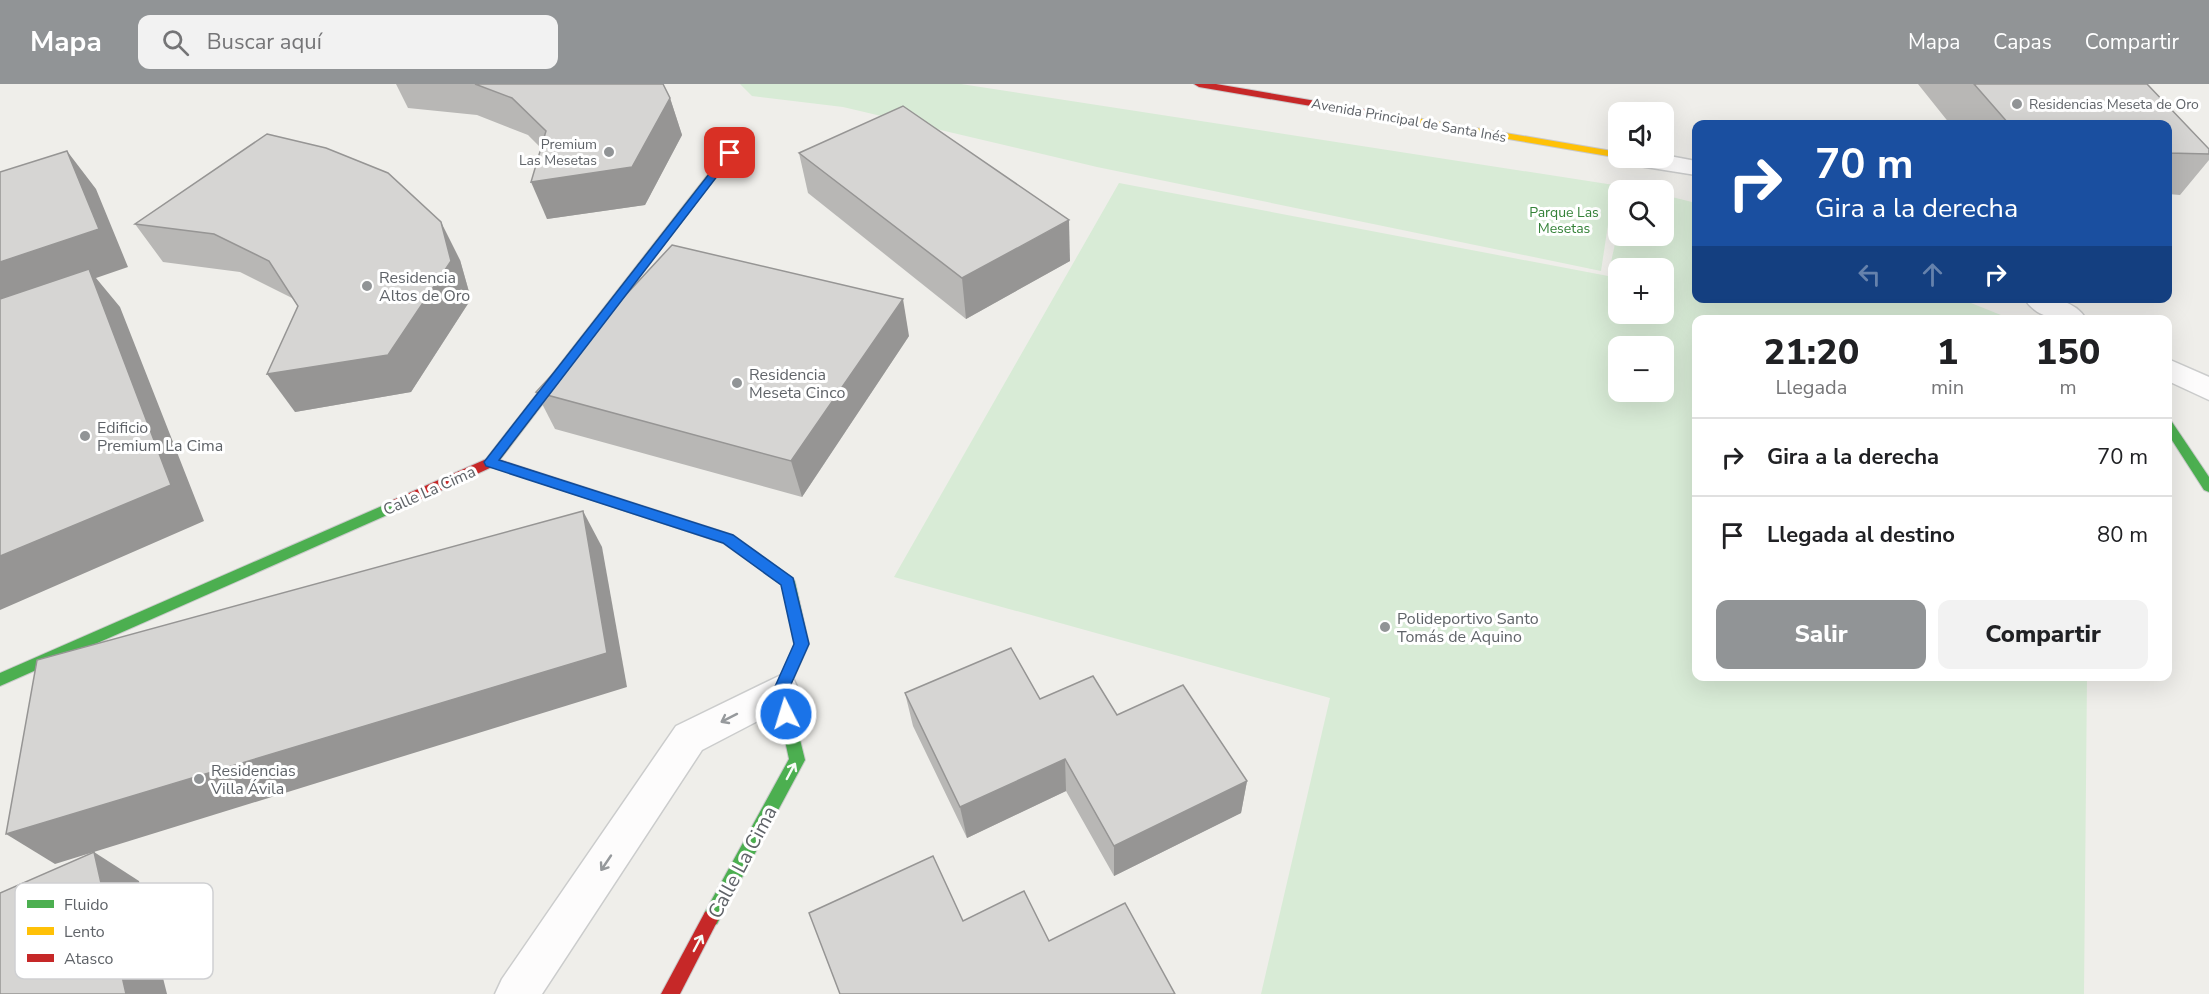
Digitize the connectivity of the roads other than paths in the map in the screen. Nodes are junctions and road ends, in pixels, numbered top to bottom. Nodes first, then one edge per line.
1 (1198, 84) edge
2 (744, 134) dead end
3 (1608, 153) edge
4 (1674, 165) edge
5 (1692, 167) edge
6 (2045, 303) edge
7 (2065, 315) edge
8 (2172, 371) edge
9 (2209, 390) edge
10 (2172, 431) edge
11 (490, 462) junction
12 (2209, 487) edge
13 (0, 680) edge
14 (781, 691) junction
15 (517, 994) edge
16 (670, 994) edge

1 - 3 street, Avenida Principal de Santa Inés
2 - 11 street
4 - 5 street
6 - 7 street
8 - 9 street
10 - 12 street
11 - 13 street, Calle La Cima
11 - 14 street, Calle La Cima
14 -> 15 street
16 -> 14 street, Calle La Cima

